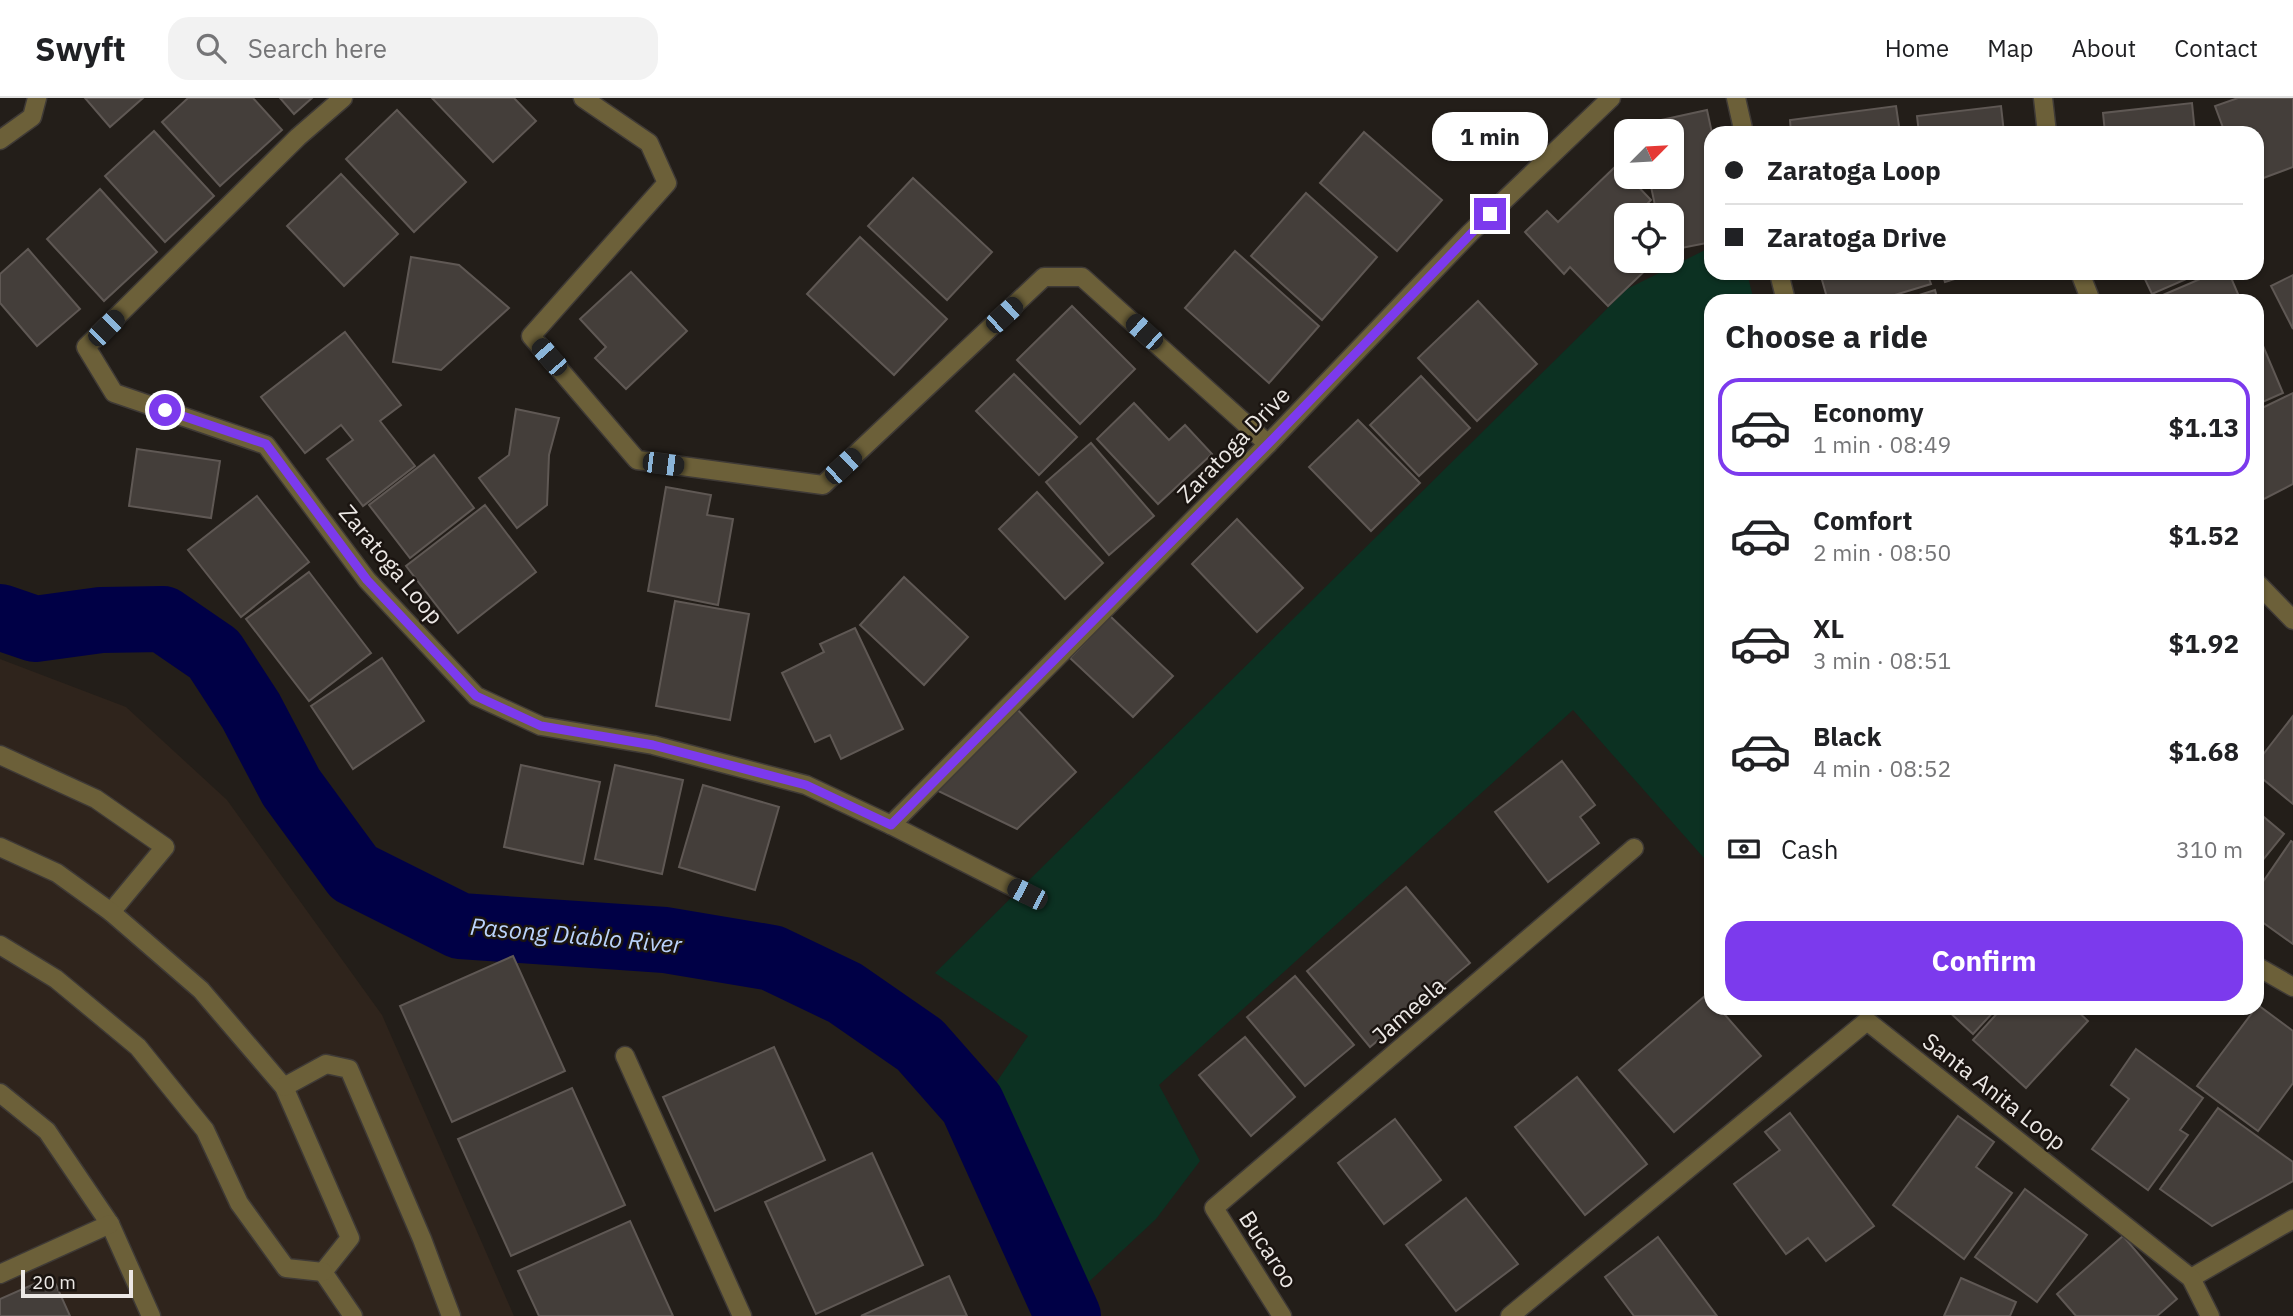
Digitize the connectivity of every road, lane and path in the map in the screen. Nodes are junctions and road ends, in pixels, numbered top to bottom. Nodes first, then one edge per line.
1 (37, 98) edge
2 (343, 98) edge
3 (583, 98) edge
4 (1611, 98) edge
5 (1736, 98) edge
6 (2043, 98) edge
7 (1742, 126) edge
8 (2046, 126) edge
9 (0, 140) edge
10 (1268, 444) junction
11 (2264, 590) edge
12 (2293, 620) edge
13 (0, 755) edge
14 (891, 825) junction
15 (0, 846) edge
16 (1634, 848) dead end
17 (1027, 894) dead end
18 (111, 912) junction
19 (0, 945) edge
20 (2264, 971) edge
21 (2293, 988) edge
22 (625, 1056) dead end
23 (284, 1087) junction
24 (0, 1093) edge
25 (1214, 1209) joint
26 (2293, 1219) edge
27 (110, 1224) junction
28 (323, 1272) junction
29 (0, 1274) edge
30 (2191, 1278) junction
31 (151, 1316) edge
32 (353, 1316) edge
33 (451, 1316) edge
34 (742, 1316) edge
35 (1282, 1316) edge
36 (1510, 1316) edge
37 (2210, 1316) edge

1 - 9 street
2 - 14 street, Zaratoga Loop
3 - 10 street
4 - 10 street, Zaratoga Drive
5 - 7 street
6 - 8 street
10 - 14 street, Zaratoga Drive
11 - 12 street
13 - 18 street
14 - 17 street, Zaratoga Loop
15 - 18 street
16 - 25 street, Jameela
18 - 23 street
19 - 28 street
20 - 21 street
22 - 34 street
23 - 28 street
23 - 33 street
24 - 27 street
25 - 35 street, Bucaroo
26 - 30 street
27 - 29 street
27 - 31 street
28 - 32 street
30 - 36 street, Santa Anita Loop
30 - 37 street, Santa Anita Loop

